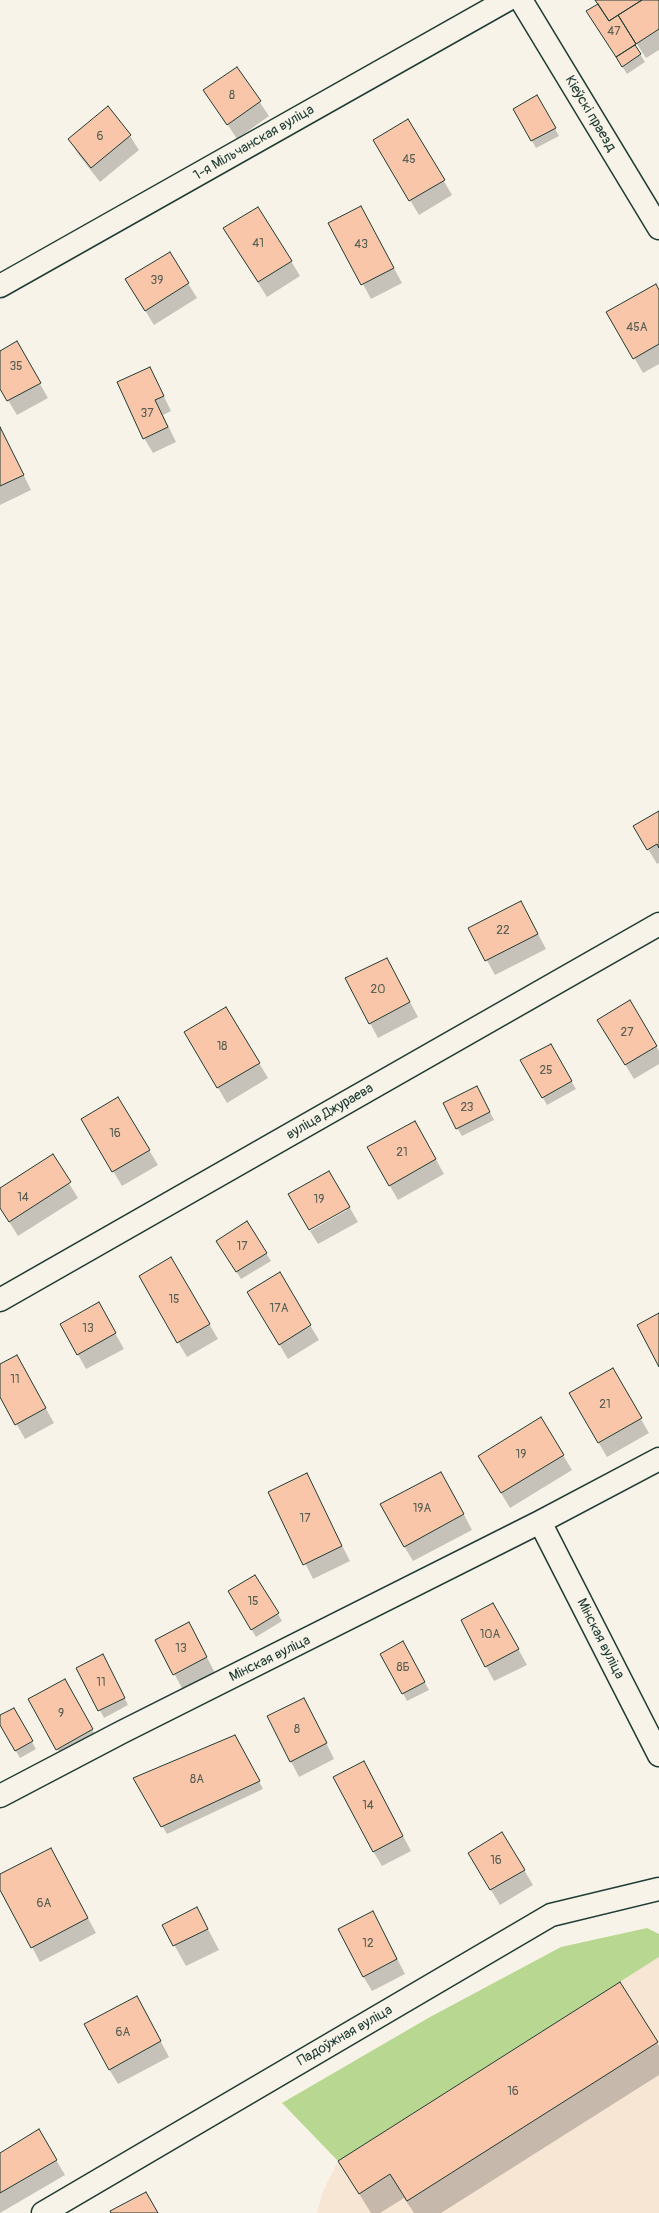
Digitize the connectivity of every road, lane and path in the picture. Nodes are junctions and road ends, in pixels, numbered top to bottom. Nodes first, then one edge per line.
1 (507, 0) edge
2 (521, 0) edge
3 (659, 228) edge
4 (0, 286) edge
5 (659, 924) edge
6 (0, 1300) edge
7 (659, 1459) edge
8 (540, 1522) junction
9 (659, 1755) edge
10 (0, 1796) edge
11 (659, 1889) edge
12 (43, 2213) edge

1 - 4 street, 1-я Мільчанская вуліца
2 - 3 street, Кіеўскі праезд
5 - 6 street, вуліца Джураева
7 - 8 street, Мінская вуліца
8 - 9 street, Мінская вуліца
8 - 10 street, Мінская вуліца
11 - 12 street, Падоўжная вуліца

